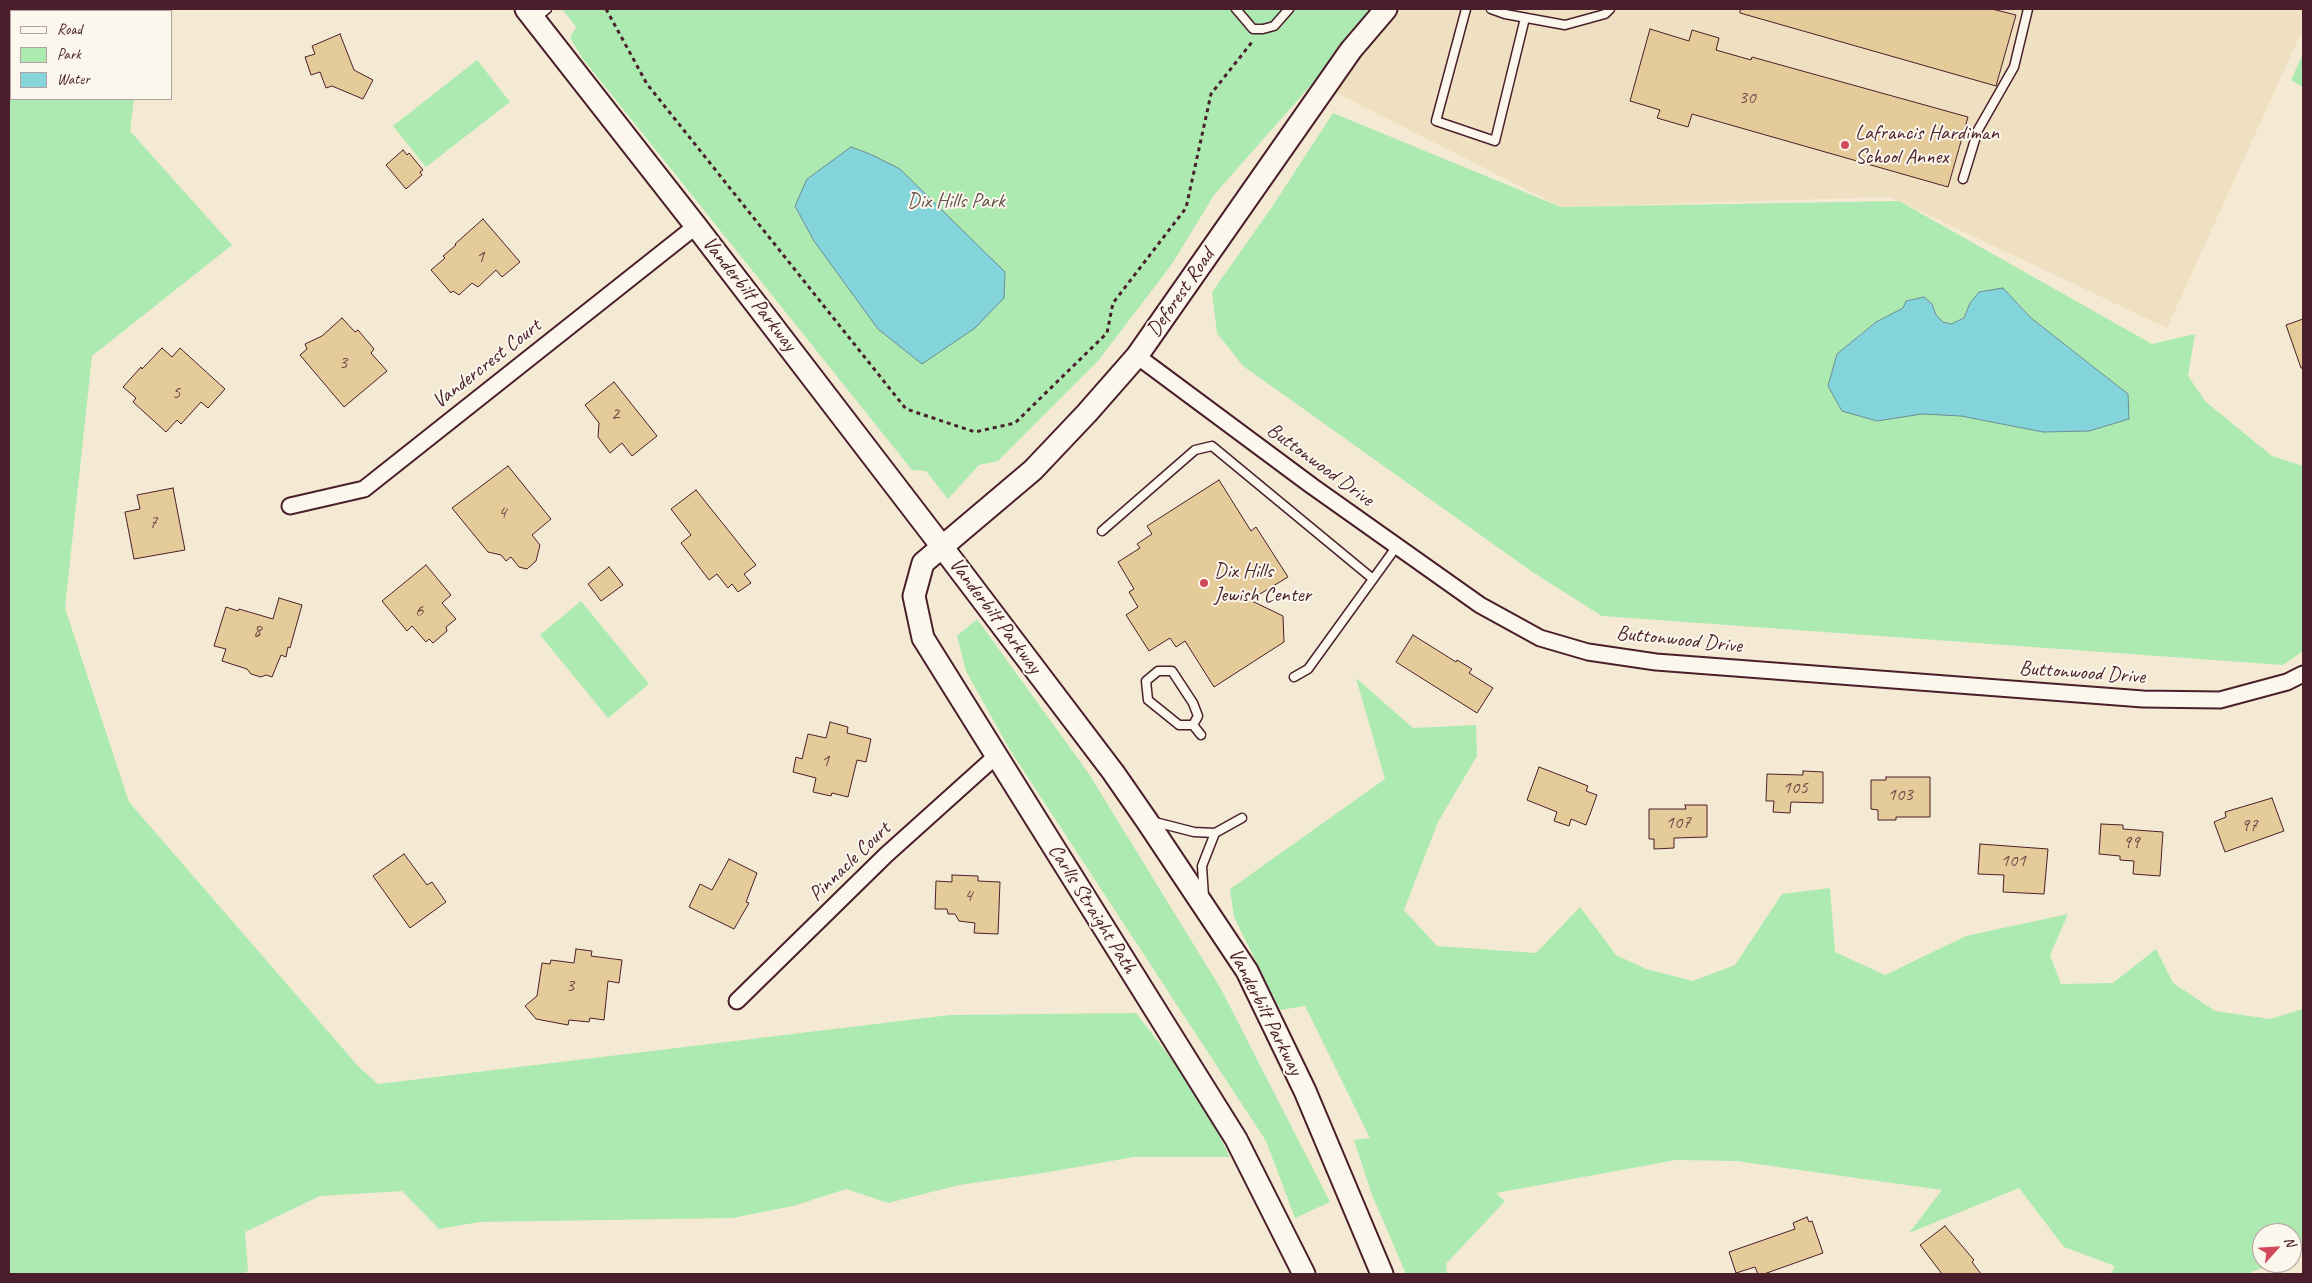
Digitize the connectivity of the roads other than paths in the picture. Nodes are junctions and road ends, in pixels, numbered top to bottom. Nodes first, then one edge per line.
1 (1236, 9) edge
2 (1289, 9) edge
3 (1386, 9) edge
4 (1466, 9) edge
5 (1491, 9) edge
6 (1610, 9) edge
7 (2028, 9) edge
8 (536, 12) edge
9 (1525, 18) junction
10 (1963, 179) dead end
11 (696, 226) junction
12 (1137, 356) junction
13 (290, 506) dead end
14 (1102, 531) dead end
15 (1397, 546) junction
16 (944, 548) junction
17 (1374, 579) junction
18 (2303, 674) edge
19 (1294, 677) dead end
20 (1192, 725) junction
21 (1201, 735) dead end
22 (995, 757) junction
23 (1242, 818) dead end
24 (1146, 820) junction
25 (1215, 833) junction
26 (1204, 906) junction
27 (737, 1000) dead end
28 (1304, 1274) edge
29 (1382, 1274) edge

1 - 2 lane
3 - 12 street, Deforest Road
4 - 9 lane
5 - 9 lane
6 - 9 lane
7 - 10 lane
8 - 11 street, Vanderbilt Parkway
11 - 13 street, Vandercrest Court
11 - 16 street, Vanderbilt Parkway
12 - 15 street, Buttonwood Drive
12 - 16 street, Deforest Road
14 - 17 lane
15 - 17 lane
15 - 18 street, Buttonwood Drive
16 - 22 street, Carlls Straight Path
16 - 24 street, Vanderbilt Parkway
17 - 19 lane
20 - 20 lane
20 - 21 lane
22 - 27 street, Pinnacle Court
22 - 28 street, Carlls Straight Path
23 - 25 lane
24 - 25 lane
24 - 26 street, Vanderbilt Parkway
25 - 26 lane
26 - 29 street, Vanderbilt Parkway

